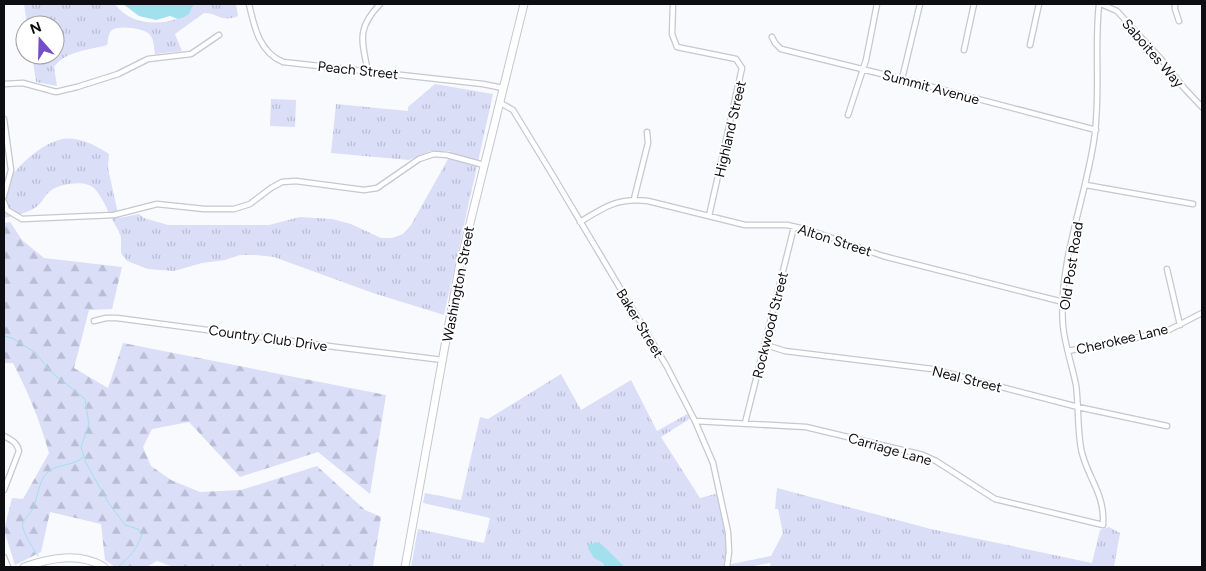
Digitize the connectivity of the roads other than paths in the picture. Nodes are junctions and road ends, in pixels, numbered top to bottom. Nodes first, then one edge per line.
1 (249, 4) edge
2 (380, 4) edge
3 (524, 4) edge
4 (673, 4) edge
5 (877, 4) edge
6 (920, 4) edge
7 (974, 4) edge
8 (1039, 4) edge
9 (1100, 4) edge
10 (1175, 4) edge
11 (1179, 21) dead end
12 (218, 35) dead end
13 (772, 36) dead end
14 (1030, 44) dead end
15 (964, 50) dead end
16 (863, 70) junction
17 (368, 72) junction
18 (902, 79) junction
19 (4, 84) edge
20 (503, 88) junction
21 (499, 102) junction
22 (1202, 107) edge
23 (848, 114) dead end
24 (4, 118) edge
25 (1096, 130) junction
26 (647, 132) dead end
27 (484, 165) junction
28 (1086, 185) junction
29 (4, 196) edge
30 (634, 199) junction
31 (4, 202) edge
32 (1193, 204) dead end
33 (709, 216) junction
34 (580, 222) junction
35 (794, 226) junction
36 (1167, 270) dead end
37 (1063, 302) junction
38 (1202, 313) edge
39 (94, 321) dead end
40 (1180, 325) junction
41 (766, 345) junction
42 (1068, 352) junction
43 (443, 360) junction
44 (1078, 407) junction
45 (695, 421) junction
46 (745, 423) junction
47 (1167, 426) dead end
48 (4, 436) edge
49 (5, 477) edge
50 (4, 490) edge
51 (1103, 525) joint
52 (4, 557) edge
53 (8, 567) edge
54 (24, 567) edge
55 (104, 567) edge
56 (405, 567) edge
57 (727, 567) edge

1 - 17 street, Peach Street
2 - 17 street
3 - 20 main road, Washington Street
4 - 33 street, Highland Street
5 - 16 street
6 - 18 street
7 - 15 street
8 - 14 street
9 - 22 street, Saboites Way
9 - 25 street, Old Post Road
10 - 11 street
12 - 19 street
13 - 16 street, Summit Avenue
16 - 18 street, Summit Avenue
16 - 23 street
17 - 20 street, Peach Street
18 - 25 street, Summit Avenue
20 - 21 main road, Washington Street
21 - 27 main road, Washington Street
21 - 34 street, Baker Street
24 - 29 street
25 - 28 street, Old Post Road
26 - 30 street
27 - 31 street
27 - 43 main road, Washington Street
28 - 32 street
28 - 37 street, Old Post Road
30 - 33 street, Alton Street
30 - 34 street, Alton Street
33 - 35 street, Alton Street
34 - 45 street, Baker Street
35 - 37 street, Alton Street
35 - 41 street, Rockwood Street
36 - 40 street
37 - 42 street, Old Post Road
38 - 40 street, Cherokee Lane
39 - 43 street, Country Club Drive
40 - 42 street, Cherokee Lane
41 - 44 street, Neal Street
41 - 46 street, Rockwood Street
42 - 44 street, Old Post Road
43 - 56 main road, Washington Street
44 - 47 street, Neal Street
44 - 51 street, Old Post Road
45 - 46 street, Carriage Lane
45 - 57 street, Baker Street
46 - 51 street, Carriage Lane
48 - 49 street
49 - 50 street
52 - 53 street
54 - 55 main road

